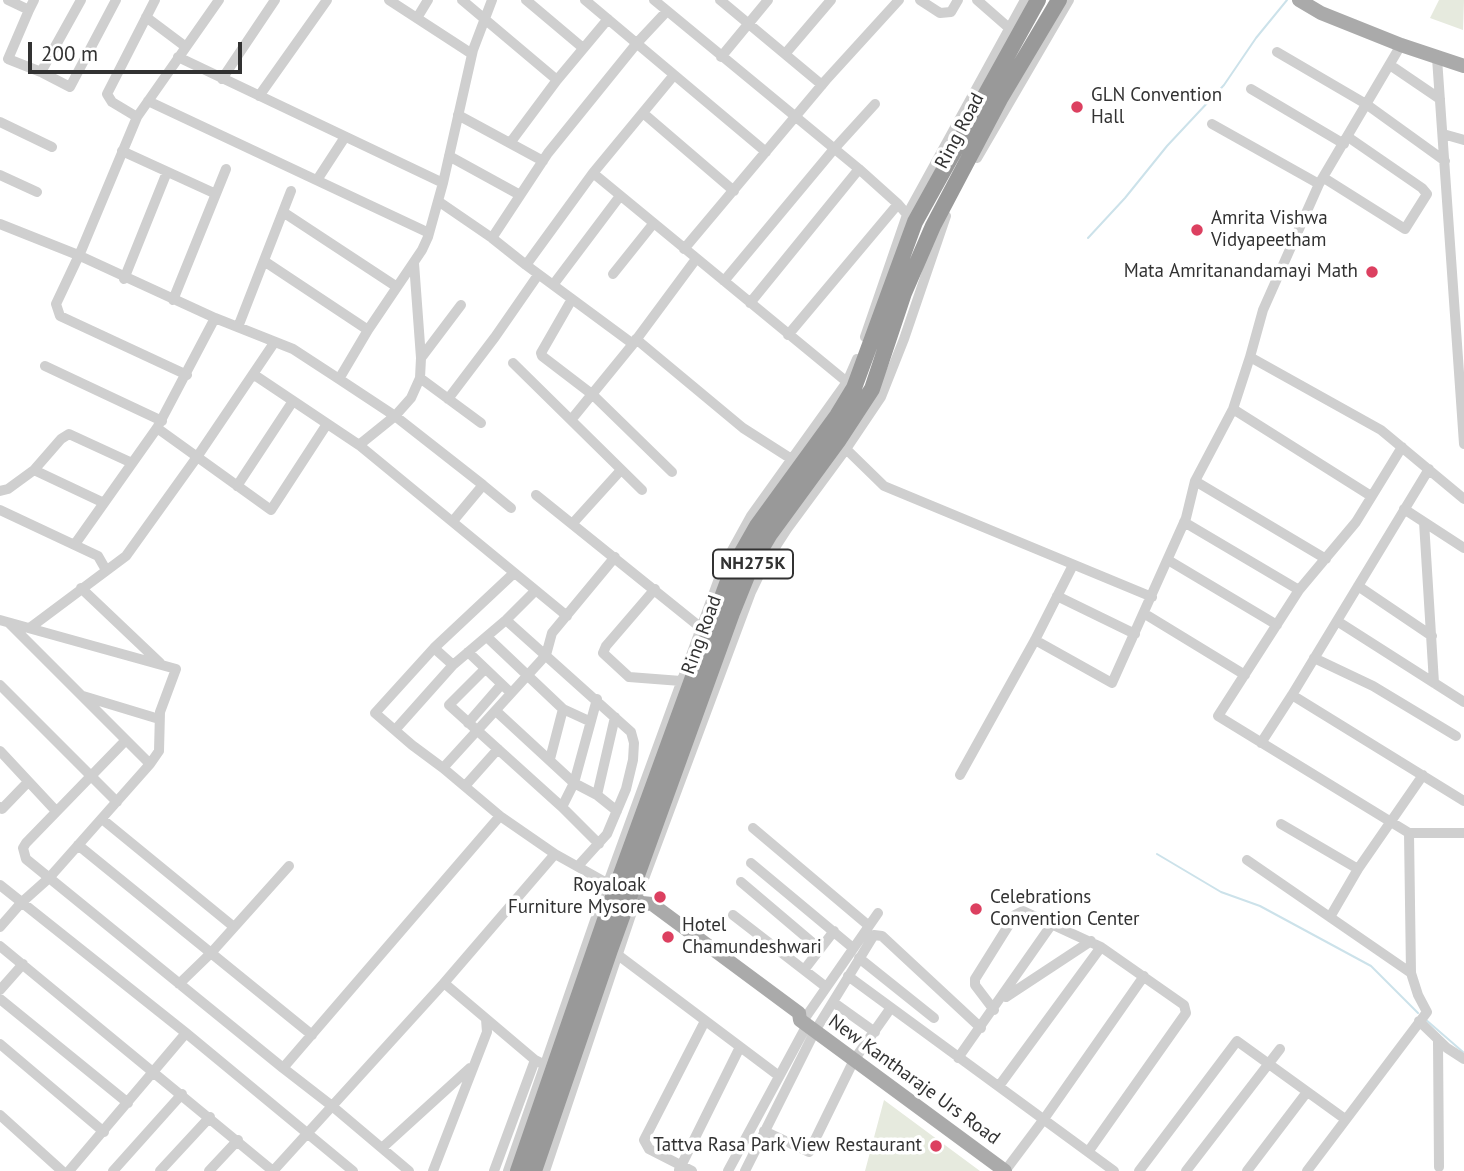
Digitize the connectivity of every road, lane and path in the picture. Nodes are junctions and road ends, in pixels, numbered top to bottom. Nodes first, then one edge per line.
1 (8, 0) edge
2 (81, 0) edge
3 (116, 0) edge
4 (155, 0) edge
5 (219, 0) edge
6 (275, 0) edge
7 (327, 0) edge
8 (389, 0) edge
9 (428, 0) edge
10 (462, 0) edge
11 (492, 0) edge
12 (526, 0) edge
13 (586, 0) edge
14 (654, 0) edge
15 (720, 0) edge
16 (768, 0) edge
17 (831, 0) edge
18 (899, 0) edge
19 (920, 0) edge
20 (958, 0) edge
21 (977, 0) edge
22 (1025, 0) edge
23 (1038, 0) edge
24 (1059, 0) edge
25 (1069, 0) edge
26 (1299, 0) edge
27 (1308, 0) edge
28 (31, 5) edge
29 (667, 11) junction
30 (146, 17) junction
31 (417, 18) junction
32 (608, 19) junction
33 (486, 21) junction
34 (748, 24) junction
35 (1009, 28) junction
36 (637, 43) junction
37 (1037, 44) junction
38 (1401, 45) junction
39 (583, 48) junction
40 (182, 52) junction
41 (1277, 52) dead end
42 (472, 54) junction
43 (785, 54) junction
44 (4, 57) edge
45 (721, 57) junction
46 (1437, 58) junction
47 (1464, 60) edge
48 (1390, 65) junction
49 (1464, 66) edge
50 (41, 72) junction
51 (674, 75) junction
52 (222, 79) junction
53 (557, 80) junction
54 (822, 85) junction
55 (1251, 89) dead end
56 (259, 96) junction
57 (1440, 99) junction
58 (148, 101) junction
59 (875, 104) dead end
60 (1366, 104) junction
61 (643, 113) junction
62 (458, 115) junction
63 (137, 117) junction
64 (795, 118) junction
65 (0, 122) edge
66 (1212, 124) dead end
67 (1443, 134) junction
68 (345, 136) junction
69 (1346, 140) junction
70 (1464, 140) edge
71 (510, 143) junction
72 (52, 147) dead end
73 (834, 149) junction
74 (122, 151) junction
75 (766, 152) junction
76 (449, 156) junction
77 (542, 161) junction
78 (1445, 161) junction
79 (226, 169) dead end
80 (859, 169) junction
81 (167, 172) junction
82 (593, 173) junction
83 (0, 175) edge
84 (317, 180) junction
85 (1322, 181) junction
86 (443, 183) junction
87 (291, 191) dead end
88 (734, 191) junction
89 (37, 192) dead end
90 (216, 194) junction
91 (520, 195) junction
92 (621, 196) junction
93 (438, 201) junction
94 (898, 204) junction
95 (283, 212) junction
96 (911, 218) junction
97 (0, 224) edge
98 (653, 224) junction
99 (429, 233) junction
100 (492, 238) junction
101 (684, 250) junction
102 (78, 255) junction
103 (696, 259) junction
104 (264, 261) junction
105 (414, 263) junction
106 (526, 265) junction
107 (613, 274) dead end
108 (538, 275) junction
109 (124, 278) junction
110 (724, 281) junction
111 (553, 285) junction
112 (397, 287) junction
113 (572, 299) junction
114 (173, 300) junction
115 (750, 303) junction
116 (461, 305) dead end
117 (215, 318) junction
118 (238, 327) junction
119 (368, 330) junction
120 (788, 335) junction
121 (635, 341) junction
122 (274, 343) junction
123 (1250, 357) junction
124 (421, 358) junction
125 (513, 363) dead end
126 (45, 366) dead end
127 (253, 374) junction
128 (187, 375) junction
129 (420, 378) junction
130 (339, 379) junction
131 (851, 385) junction
132 (1462, 388) edge
133 (593, 395) junction
134 (448, 399) junction
135 (293, 401) junction
136 (1233, 409) junction
137 (395, 416) junction
138 (571, 421) junction
139 (481, 423) dead end
140 (159, 424) junction
141 (327, 424) junction
142 (1464, 444) edge
143 (359, 445) junction
144 (842, 445) junction
145 (1402, 447) junction
146 (197, 457) junction
147 (793, 460) junction
148 (132, 463) junction
149 (1429, 469) junction
150 (34, 470) junction
151 (621, 470) junction
152 (672, 472) dead end
153 (1195, 481) junction
154 (483, 485) junction
155 (237, 486) junction
156 (642, 490) dead end
157 (0, 491) edge
158 (536, 495) dead end
159 (1371, 496) junction
160 (1464, 499) edge
161 (104, 503) junction
162 (511, 508) dead end
163 (1404, 509) junction
164 (0, 510) edge
165 (453, 521) junction
166 (1184, 522) junction
167 (1424, 522) junction
168 (573, 523) junction
169 (75, 544) junction
170 (1464, 548) edge
171 (615, 557) junction
172 (1326, 559) junction
173 (1168, 560) junction
174 (1073, 565) junction
175 (106, 570) junction
176 (514, 573) junction
177 (1358, 586) junction
178 (80, 588) junction
179 (655, 589) junction
180 (1299, 590) junction
181 (535, 591) junction
182 (1057, 596) junction
183 (1152, 597) junction
184 (1145, 614) junction
185 (567, 616) junction
186 (506, 620) junction
187 (4, 621) edge
188 (1337, 621) junction
189 (1277, 625) junction
190 (31, 627) junction
191 (700, 627) junction
192 (1135, 634) junction
193 (1432, 636) junction
194 (487, 637) junction
195 (1035, 640) junction
196 (434, 648) junction
197 (468, 652) junction
198 (547, 655) junction
199 (1314, 658) junction
200 (453, 664) junction
201 (161, 665) junction
202 (485, 669) junction
203 (1245, 675) junction
204 (528, 676) junction
205 (681, 681) junction
206 (1434, 684) junction
207 (0, 685) edge
208 (501, 685) junction
209 (511, 693) junction
210 (80, 695) junction
211 (1292, 695) junction
212 (597, 699) junction
213 (1464, 702) edge
214 (563, 709) junction
215 (496, 710) junction
216 (615, 718) junction
217 (159, 719) junction
218 (589, 721) junction
219 (473, 726) junction
220 (395, 730) junction
221 (1456, 736) dead end
222 (125, 740) junction
223 (1261, 743) junction
224 (498, 749) junction
225 (0, 751) edge
226 (550, 759) junction
227 (150, 764) junction
228 (443, 768) junction
229 (960, 775) dead end
230 (1423, 775) junction
231 (90, 776) junction
232 (28, 782) junction
233 (574, 783) junction
234 (465, 786) junction
235 (597, 795) junction
236 (1464, 801) edge
237 (117, 802) junction
238 (0, 807) edge
239 (562, 807) junction
240 (56, 811) junction
241 (617, 811) junction
242 (500, 816) junction
243 (102, 819) junction
244 (1390, 821) junction
245 (1281, 824) dead end
246 (753, 828) dead end
247 (1409, 833) junction
248 (1464, 833) edge
249 (599, 844) junction
250 (78, 845) junction
251 (555, 854) junction
252 (1247, 860) dead end
253 (751, 863) dead end
254 (289, 866) dead end
255 (578, 866) junction
256 (1358, 869) junction
257 (49, 878) junction
258 (741, 882) dead end
259 (0, 886) edge
260 (626, 894) junction
261 (21, 903) junction
262 (878, 913) dead end
263 (733, 915) dead end
264 (1330, 917) junction
265 (1052, 924) junction
266 (869, 926) junction
267 (0, 927) edge
268 (234, 927) junction
269 (834, 931) junction
270 (1096, 944) junction
271 (0, 946) edge
272 (820, 949) junction
273 (211, 953) junction
274 (856, 953) junction
275 (618, 955) junction
276 (23, 964) junction
277 (804, 970) junction
278 (1411, 973) junction
279 (848, 976) junction
280 (1144, 976) junction
281 (444, 983) junction
282 (179, 984) junction
283 (826, 987) junction
284 (0, 990) edge
285 (0, 999) edge
286 (1000, 1000) junction
287 (833, 1002) junction
288 (890, 1009) junction
289 (994, 1010) junction
290 (934, 1018) dead end
291 (486, 1019) junction
292 (705, 1021) junction
293 (1419, 1021) junction
294 (806, 1024) junction
295 (981, 1028) junction
296 (874, 1032) junction
297 (187, 1033) junction
298 (312, 1035) junction
299 (1438, 1041) junction
300 (0, 1044) edge
301 (740, 1047) junction
302 (1280, 1049) dead end
303 (958, 1058) junction
304 (1464, 1059) edge
305 (854, 1060) junction
306 (540, 1063) junction
307 (1268, 1064) junction
308 (474, 1065) junction
309 (283, 1068) junction
310 (154, 1071) junction
311 (779, 1076) junction
312 (999, 1086) junction
313 (1307, 1092) junction
314 (182, 1094) junction
315 (128, 1103) junction
316 (332, 1106) junction
317 (0, 1115) edge
318 (210, 1116) junction
319 (1044, 1119) junction
320 (1345, 1119) junction
321 (764, 1131) junction
322 (104, 1132) junction
323 (307, 1133) junction
324 (238, 1140) junction
325 (382, 1149) junction
326 (1088, 1152) junction
327 (1439, 1167) dead end
328 (679, 1168) edge
329 (62, 1171) edge
330 (69, 1171) edge
331 (113, 1171) edge
332 (160, 1171) edge
333 (209, 1171) edge
334 (273, 1171) edge
335 (353, 1171) edge
336 (409, 1171) edge
337 (433, 1171) edge
338 (494, 1171) edge
339 (508, 1171) edge
340 (518, 1171) edge
341 (534, 1171) edge
342 (545, 1171) edge
343 (692, 1171) edge
344 (729, 1171) edge
345 (745, 1171) edge
346 (1005, 1171) edge
347 (1114, 1171) edge
348 (1139, 1171) edge
349 (1186, 1171) edge
350 (1247, 1171) edge
351 (1307, 1171) edge

1 - 28 street
2 - 50 street
3 - 50 street
4 - 30 street
5 - 40 street
6 - 52 street
7 - 56 street
8 - 31 street
9 - 31 street
10 - 33 street
11 - 33 street
12 - 39 street
13 - 32 street
14 - 29 street
15 - 34 street
16 - 34 street
17 - 43 street
18 - 54 street
19 - 20 street
21 - 35 street
22 - 35 street
23 - 96 highway, Ring Road / NH275K
24 - 37 highway, Ring Road / NH275K
25 - 37 street
26 - 38 main road
27 - 47 main road
28 - 44 street
29 - 36 street
29 - 45 street
30 - 40 street
30 - 63 street
31 - 42 street
32 - 36 street
32 - 39 street
33 - 42 street
33 - 53 street
34 - 43 street
34 - 45 street
35 - 96 street
36 - 51 street
36 - 77 street
37 - 144 highway, Ring Road / NH275K
38 - 46 main road
38 - 48 street
39 - 53 street
40 - 52 street
40 - 58 street
41 - 60 street
42 - 62 street
43 - 54 street
44 - 50 street
45 - 64 street
46 - 49 main road
46 - 57 street
48 - 57 street
48 - 60 street
51 - 61 street
51 - 75 street
52 - 56 street
53 - 71 street
54 - 64 street
55 - 69 street
56 - 68 street
57 - 67 street
58 - 63 street
58 - 84 street
59 - 73 street
60 - 69 street
60 - 78 street
61 - 82 street
61 - 88 street
62 - 71 street
62 - 76 street
63 - 74 street
64 - 73 street
64 - 75 street
65 - 72 street
66 - 85 street
67 - 70 street
67 - 78 street
68 - 84 street
68 - 86 street
69 - 85 street
69 - 85 street
71 - 77 street
73 - 80 street
73 - 110 street
74 - 81 street
74 - 102 street
75 - 88 street
76 - 86 street
76 - 91 street
77 - 91 street
78 - 132 street
79 - 90 street
80 - 94 street
80 - 115 street
81 - 90 street
81 - 109 street
82 - 92 street
82 - 106 street
83 - 89 street
84 - 99 street
85 - 123 street
86 - 93 street
87 - 95 street
88 - 101 street
90 - 114 street
91 - 100 street
92 - 98 street
92 - 111 street
93 - 99 street
93 - 100 street
94 - 96 street
94 - 120 street
95 - 104 street
95 - 112 street
96 - 131 highway, Ring Road / NH275K
97 - 102 street
98 - 101 street
98 - 107 street
99 - 105 street
100 - 106 street
101 - 103 street
102 - 109 street
102 - 128 street
103 - 110 street
103 - 121 street
104 - 118 street
104 - 119 street
105 - 112 street
105 - 124 street
106 - 108 street
108 - 111 street
108 - 134 street
109 - 114 street
110 - 115 street
111 - 113 street
112 - 119 street
113 - 121 street
113 - 133 street
114 - 117 street
115 - 120 street
116 - 124 street
117 - 118 street
117 - 128 street
118 - 122 street
119 - 130 street
120 - 131 street
121 - 133 street
121 - 147 street
122 - 127 street
122 - 130 street
123 - 136 street
123 - 145 street
124 - 129 street
125 - 138 street
126 - 140 street
127 - 135 street
127 - 146 street
128 - 140 street
129 - 134 street
129 - 137 street
130 - 137 street
131 - 147 street
131 - 260 highway, Ring Road / NH275K
132 - 142 street
133 - 138 street
133 - 152 street
134 - 139 street
135 - 141 street
135 - 155 street
136 - 153 street
136 - 159 street
137 - 143 street
137 - 154 street
138 - 151 street
140 - 146 street
140 - 148 street
141 - 143 street
141 - 155 street
143 - 165 street
144 - 174 street
144 - 260 highway, Ring Road / NH275K
145 - 149 street
145 - 159 street
146 - 155 street
146 - 175 street
147 - 191 street
148 - 150 street
148 - 161 street
149 - 160 street
149 - 163 street
150 - 157 street
150 - 161 street
151 - 156 street
151 - 168 street
153 - 166 street
153 - 172 street
154 - 162 street
154 - 165 street
158 - 168 street
159 - 172 street
161 - 169 street
163 - 167 street
163 - 177 street
164 - 169 street
165 - 176 street
166 - 173 street
166 - 180 street
167 - 170 street
167 - 193 street
168 - 171 street
169 - 175 street
171 - 179 street
171 - 185 street
172 - 180 street
173 - 183 street
173 - 189 street
174 - 182 street
174 - 183 street
175 - 178 street
176 - 181 street
176 - 196 street
177 - 188 street
177 - 193 street
178 - 190 street
178 - 201 street
179 - 191 street
179 - 205 street
180 - 189 street
181 - 185 street
181 - 186 street
182 - 192 street
182 - 195 street
183 - 184 street
184 - 192 street
184 - 203 street
185 - 198 street
186 - 194 street
186 - 198 street
187 - 190 street
187 - 210 street
188 - 199 street
188 - 206 street
189 - 203 street
190 - 201 street
191 - 205 street
192 - 195 street
193 - 206 street
194 - 197 street
194 - 204 street
195 - 229 street
196 - 200 street
196 - 220 street
197 - 200 street
197 - 202 street
198 - 204 street
198 - 212 street
199 - 211 street
199 - 221 street
200 - 220 street
201 - 217 street
202 - 208 street
202 - 219 street
203 - 223 street
204 - 209 street
204 - 214 street
205 - 260 street
206 - 213 street
207 - 231 street
208 - 209 street
208 - 219 street
209 - 215 street
210 - 217 street
210 - 222 street
211 - 223 street
211 - 230 street
212 - 216 street
212 - 218 street
214 - 218 street
214 - 226 street
215 - 219 street
215 - 226 street
216 - 235 street
216 - 241 street
217 - 227 street
218 - 233 street
219 - 224 street
219 - 228 street
220 - 228 street
222 - 227 street
222 - 231 street
223 - 244 street
224 - 234 street
224 - 239 street
225 - 232 street
226 - 233 street
227 - 237 street
228 - 234 street
230 - 236 street
230 - 244 street
231 - 237 street
231 - 240 street
232 - 238 street
232 - 240 street
233 - 235 street
233 - 239 street
234 - 242 street
235 - 241 street
237 - 243 street
239 - 249 street
240 - 257 street
241 - 249 street
242 - 251 street
242 - 298 street
243 - 250 street
243 - 268 street
244 - 247 street
244 - 256 street
245 - 256 street
246 - 266 street
247 - 248 street
247 - 278 street
249 - 255 street
250 - 257 street
250 - 273 street
251 - 255 street
251 - 281 street
252 - 264 street
253 - 269 street
254 - 268 street
255 - 260 street
256 - 264 street
257 - 261 street
257 - 282 street
258 - 272 street
259 - 261 street
260 - 275 street
260 - 294 main road, New Kantharaje Urs Road
260 - 306 street
260 - 340 highway, Ring Road / NH275K
260 - 341 highway, Ring Road / NH275K
261 - 267 street
261 - 297 street
262 - 266 street
263 - 277 street
264 - 278 street
265 - 270 street
265 - 286 street
265 - 289 street
266 - 274 street
268 - 273 street
269 - 272 street
269 - 274 street
270 - 280 street
270 - 286 street
270 - 312 street
271 - 276 street
272 - 277 street
273 - 282 street
273 - 298 street
274 - 279 street
274 - 283 street
274 - 290 street
274 - 295 street
275 - 292 street
275 - 342 street
276 - 284 street
276 - 310 street
277 - 283 street
278 - 293 street
279 - 287 street
279 - 288 street
280 - 319 street
280 - 326 street
281 - 291 street
281 - 316 street
282 - 309 street
283 - 294 street
285 - 315 street
286 - 289 street
287 - 294 street
287 - 296 street
288 - 296 street
288 - 303 street
289 - 295 street
291 - 306 street
291 - 308 street
292 - 301 street
292 - 328 street
293 - 299 street
293 - 320 street
294 - 305 main road, New Kantharaje Urs Road
294 - 311 street
294 - 321 street
295 - 303 street
296 - 305 street
297 - 310 street
297 - 323 street
298 - 309 street
299 - 304 street
299 - 327 street
300 - 322 street
301 - 311 street
301 - 328 street
302 - 307 street
303 - 312 street
305 - 321 street
305 - 346 main road, New Kantharaje Urs Road
306 - 338 street
306 - 339 street
307 - 313 street
307 - 348 street
307 - 349 street
308 - 325 street
308 - 337 street
309 - 316 street
310 - 314 street
310 - 315 street
311 - 344 street
312 - 319 street
313 - 320 street
313 - 350 street
314 - 318 street
314 - 331 street
315 - 322 street
316 - 323 street
316 - 325 street
317 - 329 street
318 - 324 street
318 - 332 street
319 - 326 street
319 - 346 street
320 - 351 street
321 - 345 street
322 - 330 street
323 - 334 street
323 - 335 street
324 - 333 street
324 - 334 street
325 - 336 street
326 - 347 street
328 - 343 street

